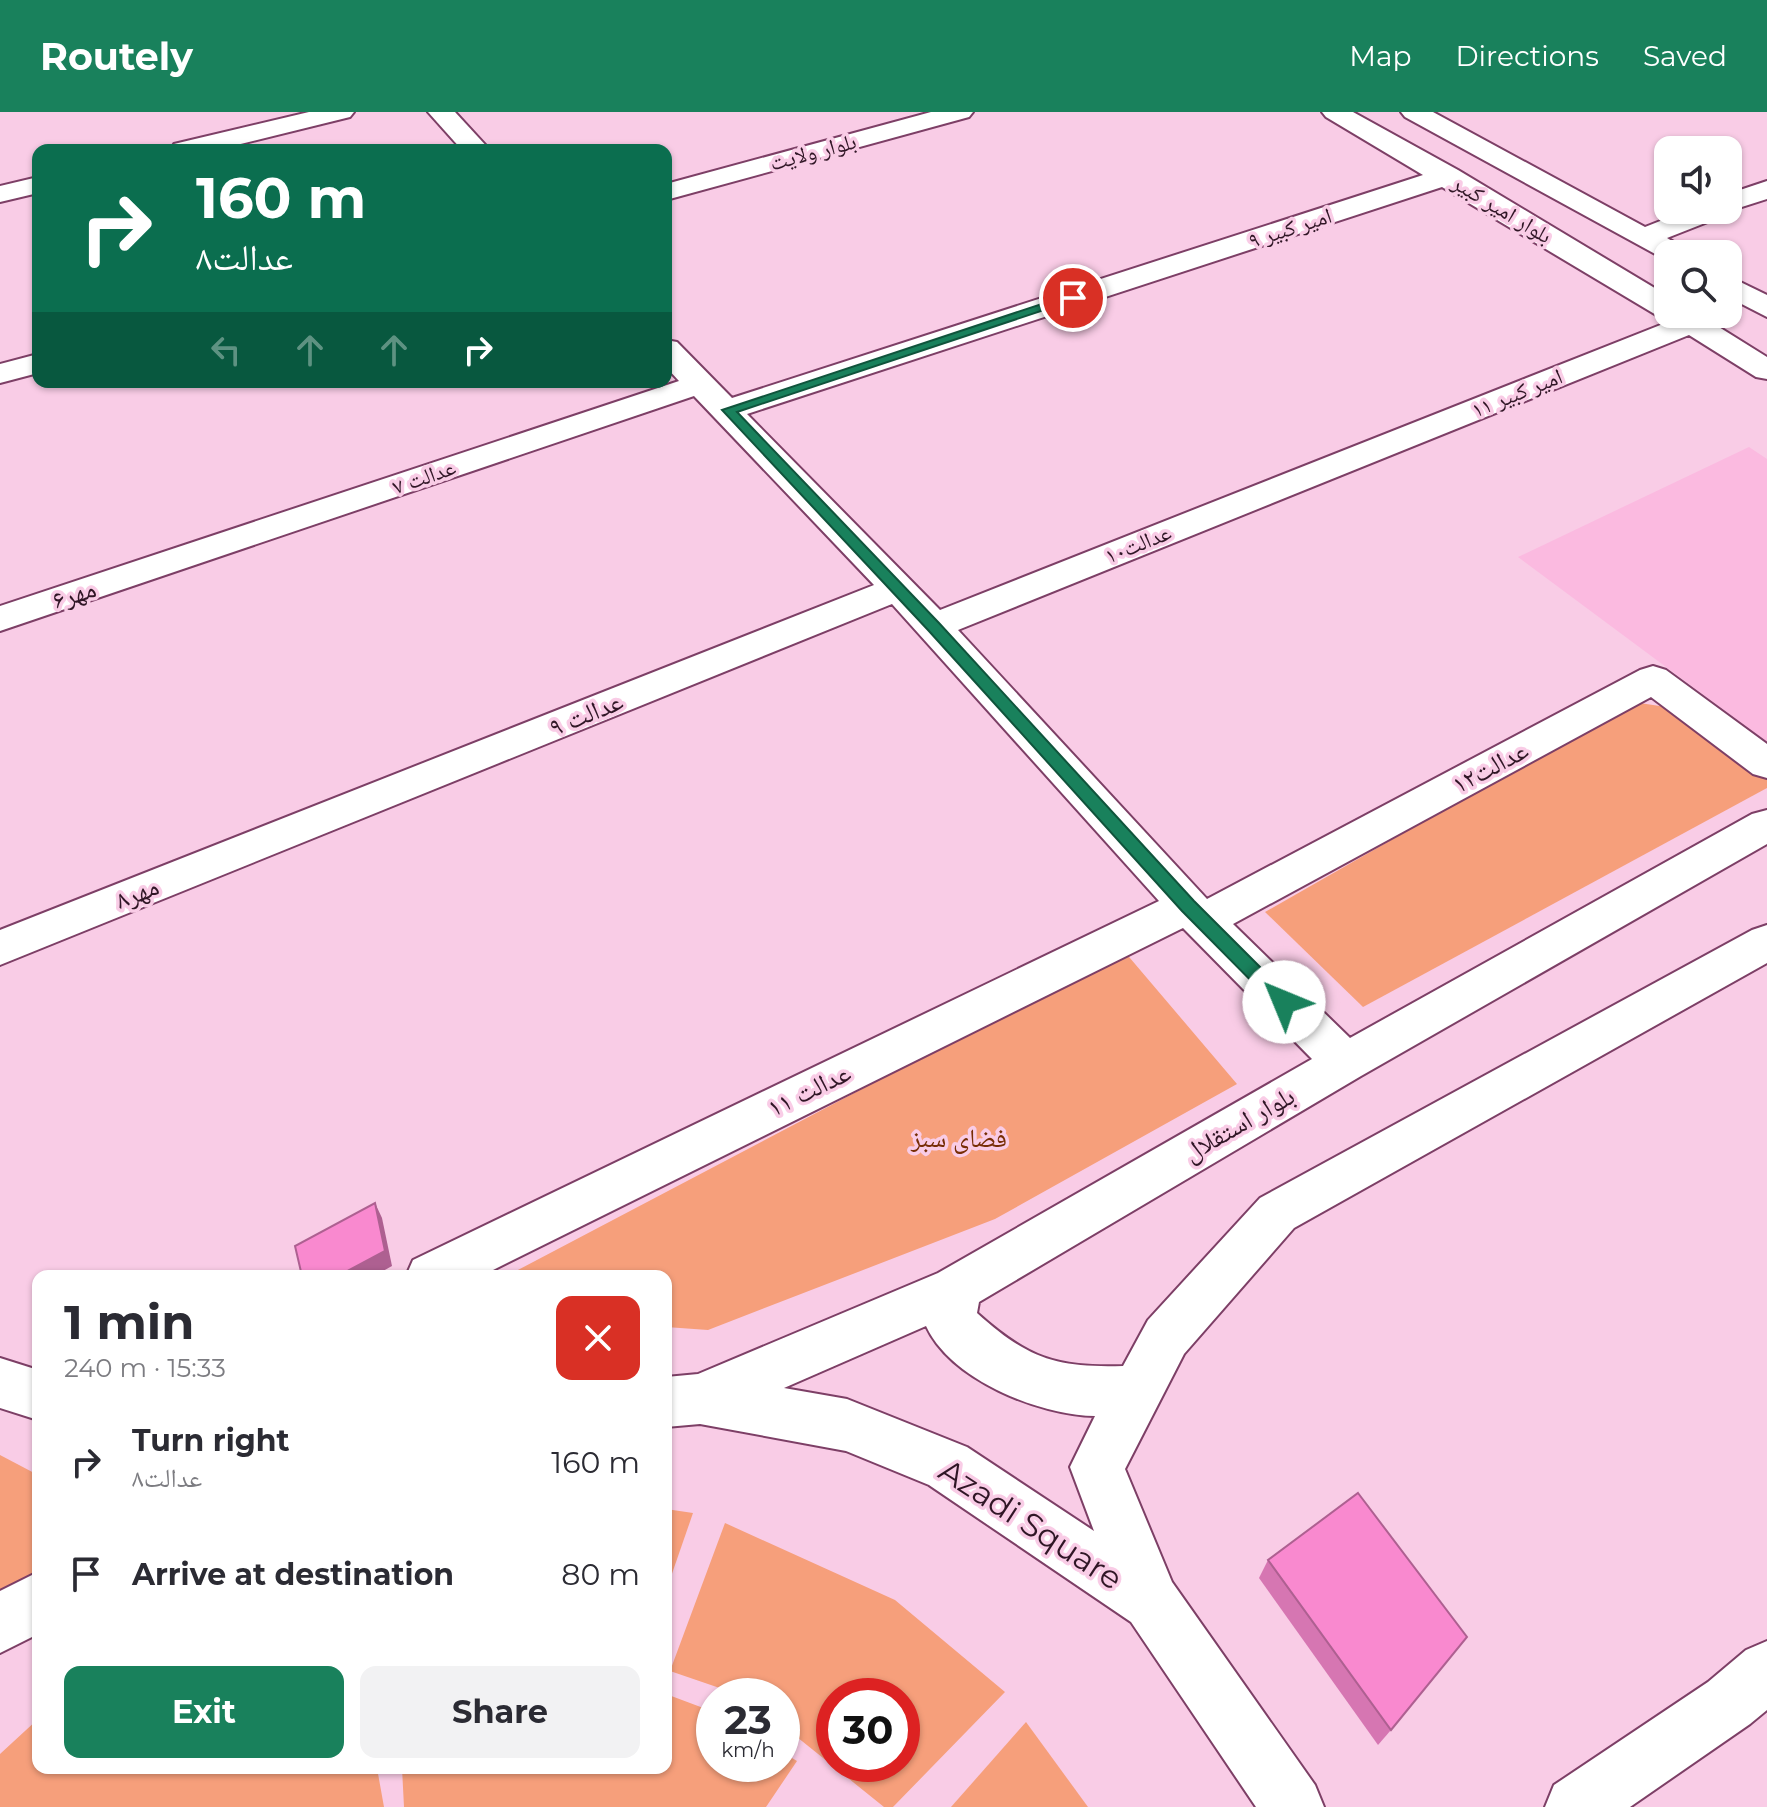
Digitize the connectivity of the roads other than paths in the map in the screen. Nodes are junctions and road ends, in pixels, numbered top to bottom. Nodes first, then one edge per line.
1 (341, 112) edge
2 (441, 112) edge
3 (864, 112) edge
4 (960, 112) edge
5 (1335, 112) edge
6 (1414, 112) edge
7 (208, 144) edge
8 (471, 144) edge
9 (672, 164) edge
10 (1448, 176) junction
11 (32, 186) edge
12 (1767, 189) edge
13 (672, 190) edge
14 (0, 194) edge
15 (1742, 199) edge
16 (1678, 224) edge
17 (1645, 237) junction
18 (1654, 242) edge
19 (1742, 293) edge
20 (1654, 296) edge
21 (1767, 308) edge
22 (1654, 313) edge
23 (1704, 328) edge
24 (32, 337) edge
25 (0, 345) edge
26 (672, 355) edge
27 (32, 365) edge
28 (1767, 370) edge
29 (0, 374) edge
30 (700, 384) junction
31 (728, 410) junction
32 (1343, 462) joint
33 (149, 569) joint
34 (896, 589) junction
35 (0, 619) edge
36 (934, 626) junction
37 (1767, 764) edge
38 (1767, 825) edge
39 (275, 839) joint
40 (1195, 914) junction
41 (1767, 942) edge
42 (0, 948) edge
43 (1345, 1063) junction
44 (444, 1270) edge
45 (956, 1289) junction
46 (0, 1383) edge
47 (1138, 1390) junction
48 (32, 1393) edge
49 (683, 1401) edge
50 (1151, 1602) junction
51 (32, 1605) edge
52 (0, 1624) edge
53 (1767, 1671) edge
54 (1293, 1807) edge
55 (1576, 1807) edge

1 - 7 street
2 - 8 street
3 - 9 street, بلوار ولایت
4 - 13 street, بلوار ولایت
5 - 10 street, بلوار امیر کبیر
6 - 17 street, بلوار امیر کبیر
10 - 20 street, بلوار امیر کبیر
10 - 31 street, امیر کبیر ۹
11 - 14 street
12 - 15 street
16 - 17 street
17 - 18 street, بلوار امیر کبیر
19 - 21 street
22 - 32 street, امیر کبیر ۱۱
23 - 28 street, بلوار امیر کبیر
24 - 25 street
26 - 30 street
27 - 29 street
30 - 31 street
30 - 33 street, عدالت ۷
31 - 34 street
32 - 36 street, عدالت۱۰
33 - 35 street, مهر۶
34 - 36 street
34 - 39 street, عدالت ۹
36 - 40 street
37 - 40 street, عدالت۱۲
38 - 43 street, بلوار استقلال
39 - 42 street, مهر۸
40 - 43 street
40 - 44 street, عدالت ۱۱
41 - 47 street
43 - 45 street, بلوار استقلال
45 - 47 street
45 - 49 street, بلوار استقلال
46 - 48 street
47 - 50 street
49 - 50 street, Azadi Square
50 - 54 street, Azadi Square
51 - 52 street
53 - 55 street

